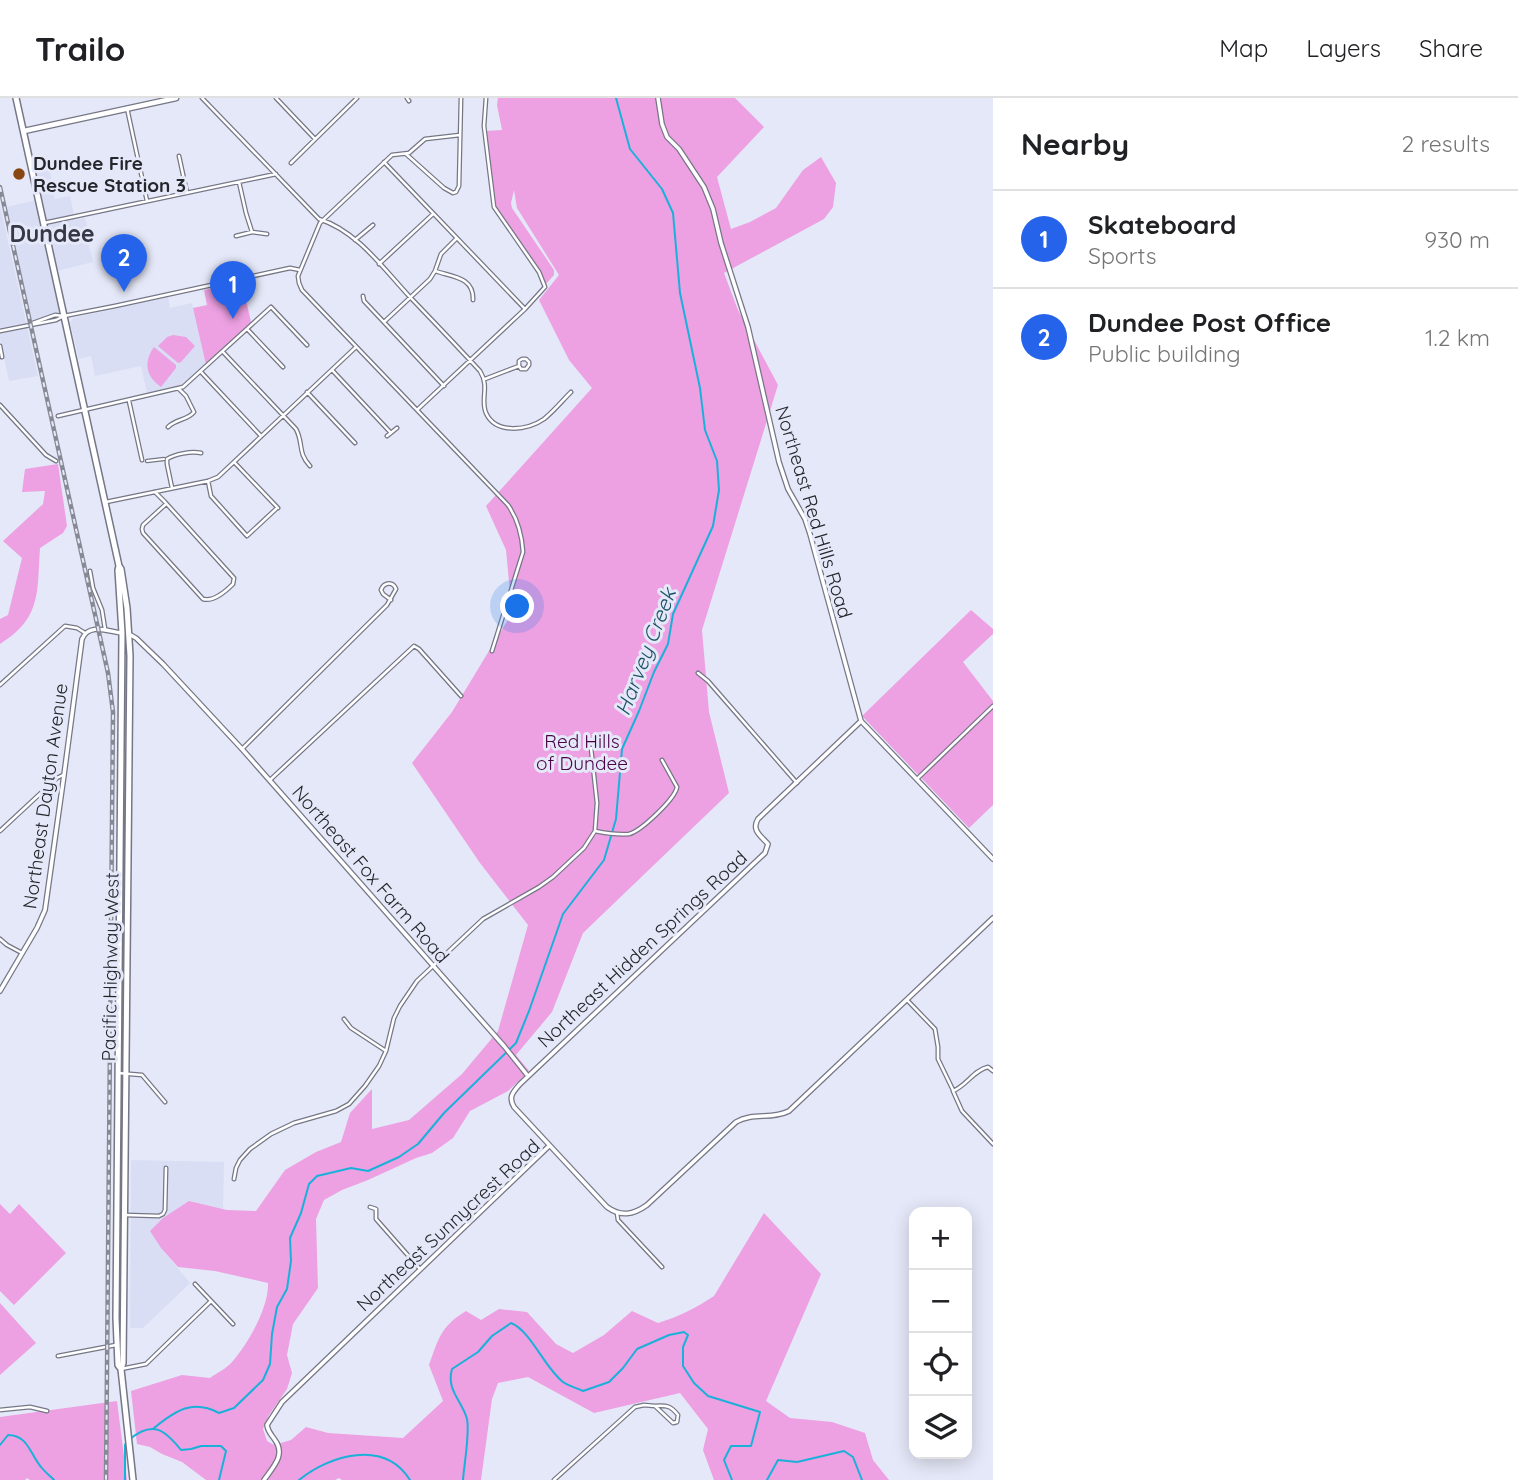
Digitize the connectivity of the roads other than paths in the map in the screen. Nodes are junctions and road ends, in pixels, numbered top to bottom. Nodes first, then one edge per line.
1 (16, 98) edge
2 (176, 98) edge
3 (202, 98) edge
4 (276, 98) edge
5 (357, 98) edge
6 (461, 98) edge
7 (486, 98) edge
8 (658, 98) edge
9 (127, 108) junction
10 (24, 131) junction
11 (460, 135) junction
12 (316, 139) junction
13 (406, 154) junction
14 (179, 156) dead end
15 (384, 162) junction
16 (291, 163) dead end
17 (276, 174) junction
18 (239, 182) junction
19 (187, 193) junction
20 (147, 201) junction
21 (433, 214) junction
22 (323, 220) junction
23 (44, 223) junction
24 (373, 225) dead end
25 (252, 232) junction
26 (267, 233) dead end
27 (236, 236) dead end
28 (456, 239) junction
29 (355, 240) junction
30 (379, 264) junction
31 (300, 270) junction
32 (435, 271) junction
33 (363, 296) dead end
34 (411, 297) junction
35 (473, 300) dead end
36 (525, 310) junction
37 (64, 316) junction
38 (384, 322) junction
39 (248, 330) junction
40 (0, 331) edge
41 (307, 345) dead end
42 (0, 346) edge
43 (356, 347) junction
44 (223, 352) junction
45 (2, 357) dead end
46 (471, 361) junction
47 (519, 366) dead end
48 (283, 367) dead end
49 (332, 370) junction
50 (201, 372) junction
51 (485, 379) junction
52 (444, 386) junction
53 (179, 388) junction
54 (307, 392) junction
55 (571, 392) dead end
56 (129, 400) junction
57 (0, 405) edge
58 (85, 410) junction
59 (417, 410) junction
60 (284, 415) junction
61 (58, 416) dead end
62 (168, 427) dead end
63 (397, 428) dead end
64 (261, 436) junction
65 (355, 443) dead end
66 (201, 453) dead end
67 (164, 459) dead end
68 (142, 460) dead end
69 (56, 461) dead end
70 (147, 461) dead end
71 (234, 462) junction
72 (310, 466) dead end
73 (208, 481) junction
74 (172, 488) junction
75 (155, 492) junction
76 (105, 502) junction
77 (166, 504) junction
78 (90, 571) dead end
79 (391, 600) junction
80 (105, 631) junction
81 (85, 633) junction
82 (125, 634) junction
83 (492, 650) dead end
84 (698, 673) dead end
85 (0, 685) edge
86 (461, 696) dead end
87 (993, 706) edge
88 (861, 721) junction
89 (591, 748) dead end
90 (242, 749) junction
91 (662, 760) dead end
92 (64, 775) junction
93 (917, 779) junction
94 (270, 780) junction
95 (797, 783) junction
96 (0, 831) edge
97 (594, 831) junction
98 (993, 859) edge
99 (993, 918) edge
100 (0, 939) edge
101 (22, 953) junction
102 (434, 967) junction
103 (0, 991) edge
104 (907, 1000) junction
105 (344, 1019) dead end
106 (386, 1051) junction
107 (993, 1071) edge
108 (122, 1073) junction
109 (528, 1076) junction
110 (953, 1091) junction
111 (165, 1102) dead end
112 (993, 1144) edge
113 (550, 1146) junction
114 (166, 1168) dead end
115 (234, 1179) dead end
116 (370, 1207) dead end
117 (617, 1213) junction
118 (124, 1215) junction
119 (662, 1267) dead end
120 (420, 1269) junction
121 (195, 1284) dead end
122 (211, 1301) junction
123 (233, 1324) dead end
124 (116, 1345) junction
125 (58, 1356) dead end
126 (121, 1369) junction
127 (655, 1406) junction
128 (0, 1410) edge
129 (47, 1411) dead end
130 (133, 1480) edge
131 (264, 1480) edge
132 (554, 1480) edge

1 - 10 main road, Pacific Highway West
2 - 9 main road
3 - 17 street
4 - 12 street
5 - 12 street
6 - 11 street
7 - 36 street
8 - 88 street, Northeast Red Hills Road
9 - 10 main road
9 - 20 street
10 - 23 main road, Pacific Highway West
11 - 13 street
11 - 13 street
12 - 16 street
13 - 15 street
14 - 19 street
15 - 21 street
15 - 22 street
17 - 18 street
17 - 22 street
18 - 19 street
18 - 25 street
19 - 20 street
20 - 23 street
21 - 28 street
21 - 30 street
22 - 29 street
22 - 31 street
23 - 37 main road, Pacific Highway West
24 - 29 street
25 - 26 street
25 - 27 street
28 - 32 street
28 - 36 street
29 - 30 street
30 - 34 street
31 - 37 street
31 - 43 street
32 - 34 street
32 - 35 street
33 - 38 street
34 - 38 street
34 - 46 street
36 - 46 street
37 - 40 street
37 - 58 main road, Pacific Highway West
38 - 52 street
39 - 41 street
39 - 44 street
39 - 48 street
42 - 45 street
43 - 49 street
43 - 59 street
44 - 50 street
44 - 60 street
46 - 51 street
46 - 52 street
47 - 51 street
49 - 54 street
49 - 63 street
50 - 53 street
50 - 64 street
51 - 55 street
52 - 59 street
53 - 56 street
53 - 62 street
54 - 60 street
54 - 65 street
56 - 58 street
56 - 68 street
57 - 69 street
58 - 61 street
58 - 76 main road, Pacific Highway West
59 - 83 street
60 - 64 street
60 - 72 street
64 - 71 street
66 - 74 street
67 - 70 street
71 - 73 street
71 - 73 street
73 - 74 street
74 - 75 street
75 - 76 street
75 - 77 street
76 - 82 main road, Pacific Highway West
77 - 77 street
78 - 80 street
79 - 79 street
79 - 90 street
80 - 81 street
80 - 82 street
81 - 85 street
81 - 92 street, Northeast Dayton Avenue
82 - 90 street, Northeast Fox Farm Road
82 - 108 main road, Pacific Highway West
84 - 95 street
86 - 94 street
87 - 93 street
88 - 93 street, Northeast Red Hills Road
88 - 95 street, Northeast Hidden Springs Road
89 - 97 street
90 - 94 street, Northeast Fox Farm Road
91 - 97 street
92 - 96 street
92 - 101 street, Northeast Dayton Avenue
93 - 98 street, Northeast Red Hills Road
94 - 102 street, Northeast Fox Farm Road
95 - 109 street, Northeast Hidden Springs Road
97 - 102 street
99 - 104 street
100 - 101 street
101 - 103 street, Northeast Dayton Avenue
102 - 106 street
102 - 109 street, Northeast Fox Farm Road
104 - 110 street
104 - 117 street
105 - 106 street
106 - 115 street
107 - 110 street
108 - 111 street
108 - 118 main road, Pacific Highway West
108 - 124 main road, Pacific Highway West
109 - 113 street
110 - 112 street
113 - 117 street, Northeast Sunnycrest Road
113 - 120 street, Northeast Sunnycrest Road
114 - 118 street
116 - 120 street
117 - 119 street
118 - 126 main road, Pacific Highway West
120 - 131 street, Northeast Sunnycrest Road
121 - 122 street
122 - 123 street
122 - 126 street
124 - 125 street
124 - 126 main road, Pacific Highway West
126 - 130 main road, Pacific Highway West
127 - 127 street
127 - 132 street
128 - 129 street

